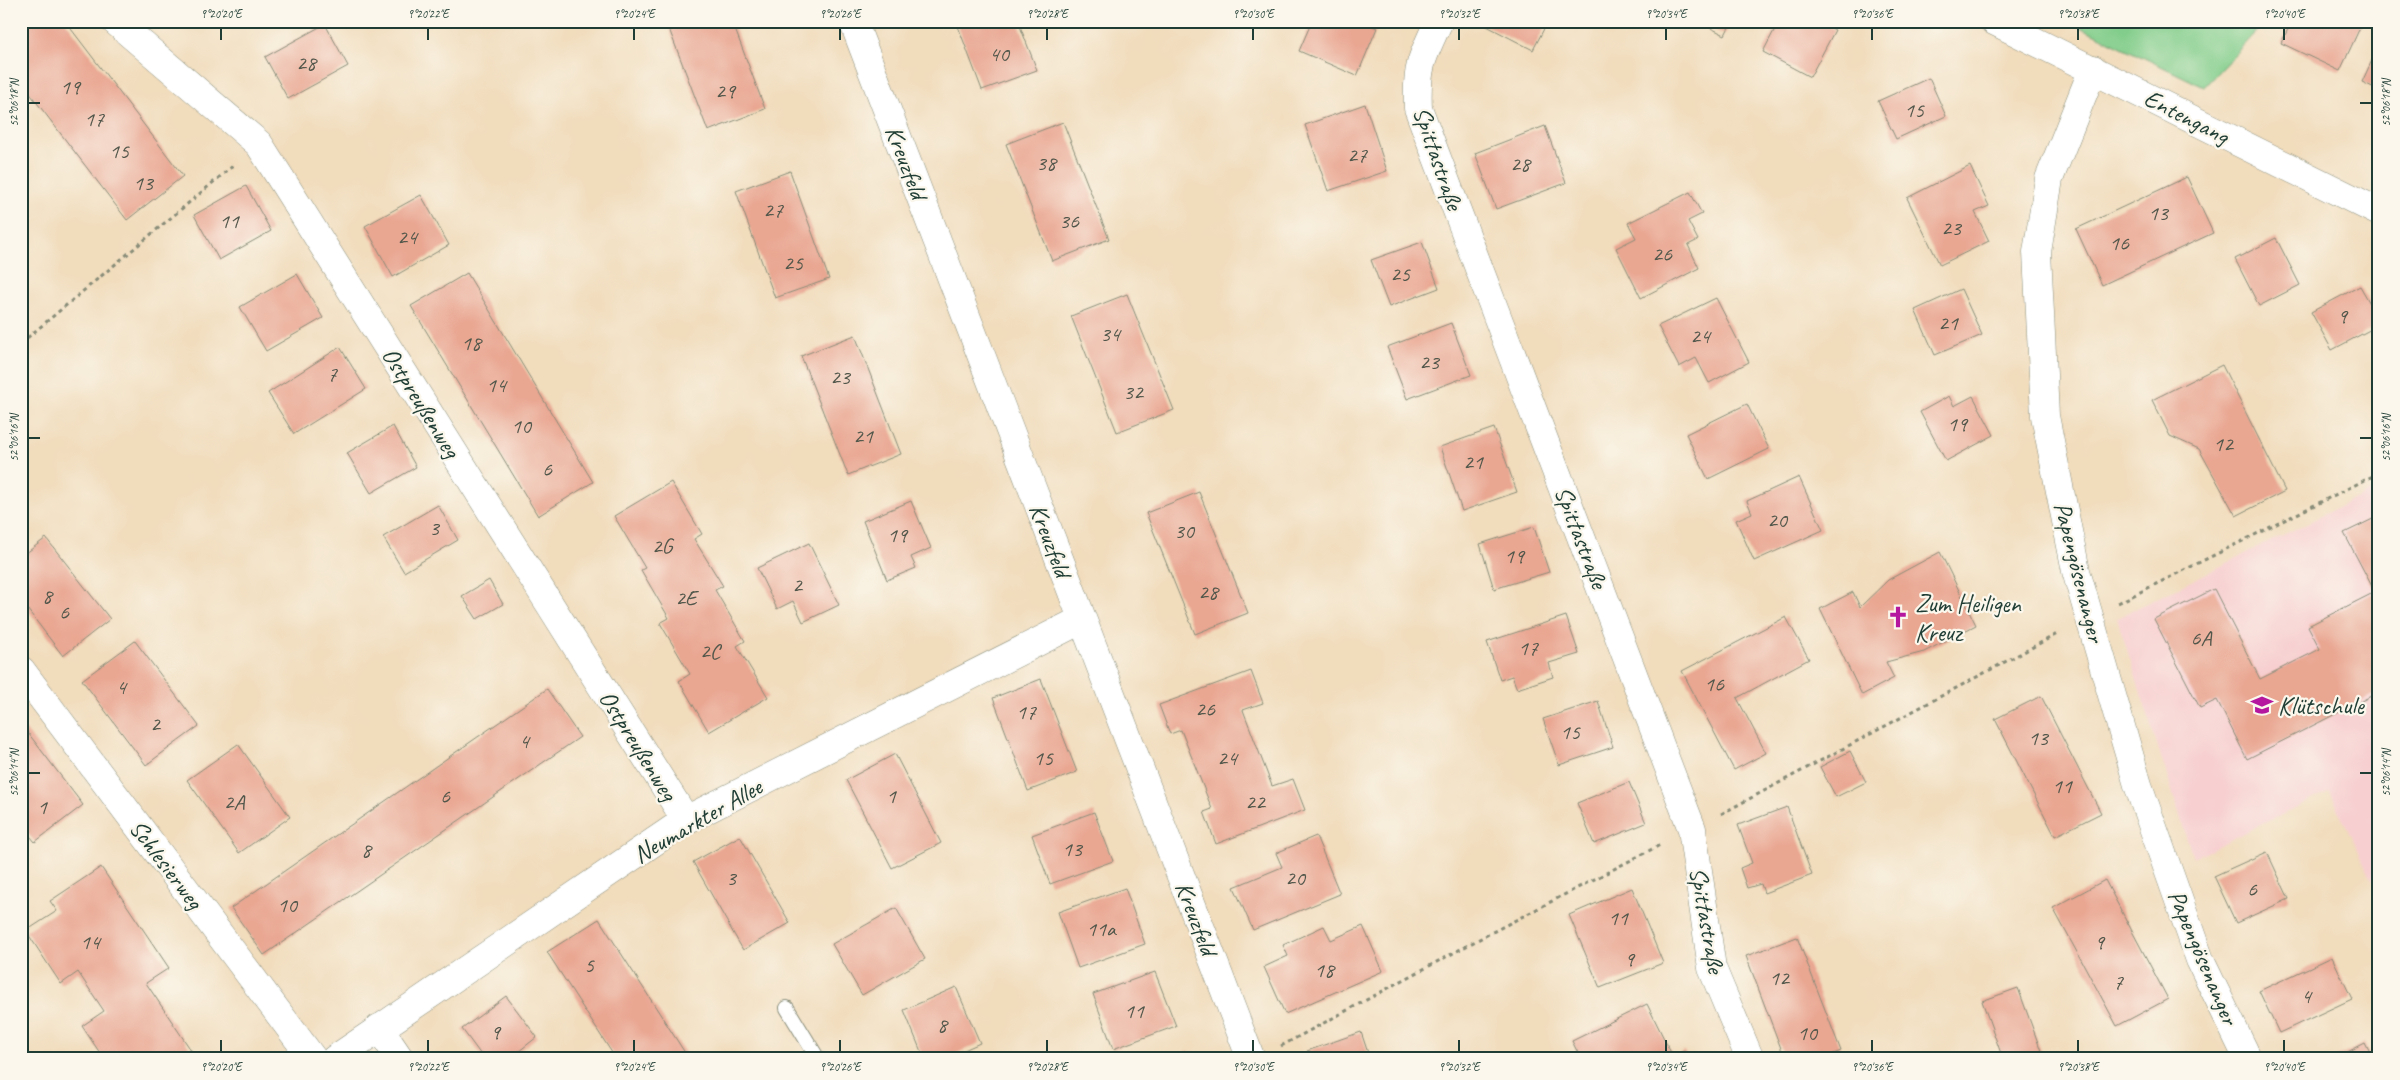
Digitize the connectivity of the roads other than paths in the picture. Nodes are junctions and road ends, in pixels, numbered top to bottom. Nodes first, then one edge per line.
1 (115, 21) edge
2 (853, 21) edge
3 (1439, 21) edge
4 (1994, 21) edge
5 (2093, 69) junction
6 (2379, 212) edge
7 (1082, 620) junction
8 (21, 670) edge
9 (686, 820) junction
10 (787, 1008) dead end
11 (379, 1028) junction
12 (1264, 1054) edge
13 (314, 1059) edge
14 (335, 1059) edge
15 (400, 1059) edge
16 (818, 1059) edge
17 (1750, 1059) edge
18 (2248, 1059) edge

1 - 9 street, Ostpreußenweg
2 - 7 street, Kreuzfeld
3 - 17 street, Spittastraße
4 - 5 street, Entengang
5 - 6 street, Entengang
5 - 18 street, Papengösenanger
7 - 9 street, Neumarkter Allee
7 - 12 street, Kreuzfeld
8 - 13 street, Schlesierweg
9 - 11 street, Neumarkter Allee
10 - 16 lane
11 - 14 street, Neumarkter Allee
11 - 15 street

